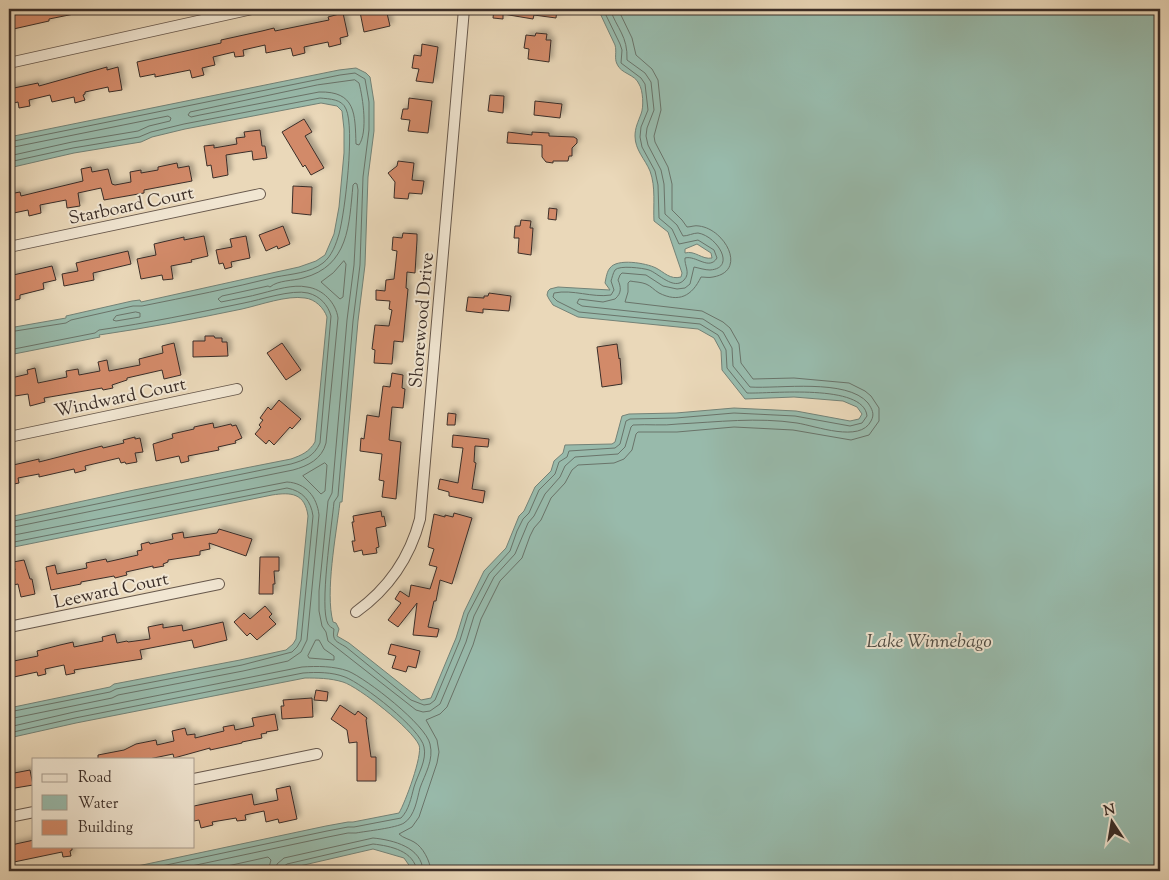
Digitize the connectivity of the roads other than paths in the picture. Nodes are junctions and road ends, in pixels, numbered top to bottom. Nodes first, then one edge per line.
1 (252, 9) edge
2 (464, 9) edge
3 (223, 12) edge
4 (9, 63) edge
5 (260, 194) dead end
6 (9, 247) edge
7 (237, 389) dead end
8 (9, 437) edge
9 (219, 584) dead end
10 (356, 612) dead end
11 (9, 627) edge
12 (317, 754) dead end
13 (195, 779) edge
14 (32, 812) edge
15 (9, 817) edge

1 - 3 street
2 - 10 street, Shorewood Drive
3 - 4 street
5 - 6 street, Starboard Court
7 - 8 street, Windward Court
9 - 11 street, Leeward Court
12 - 13 street
14 - 15 street

